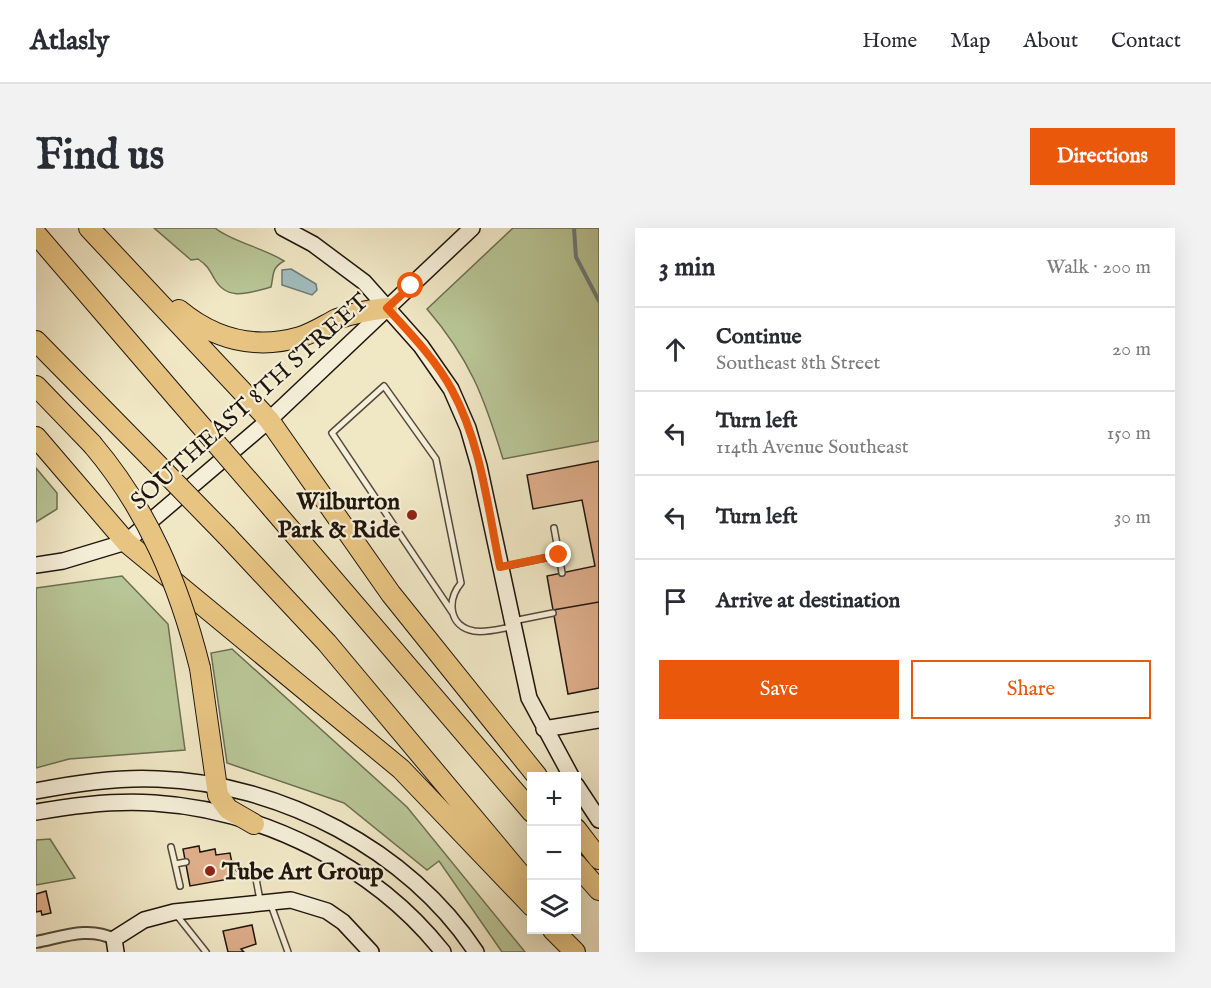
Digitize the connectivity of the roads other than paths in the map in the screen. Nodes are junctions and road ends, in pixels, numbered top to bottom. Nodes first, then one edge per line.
1 (89, 228) edge
2 (283, 228) edge
3 (472, 229) edge
4 (36, 234) edge
5 (122, 263) junction
6 (387, 308) junction
7 (36, 341) edge
8 (36, 386) edge
9 (269, 420) junction
10 (36, 437) edge
11 (554, 528) dead end
12 (126, 542) junction
13 (559, 555) junction
14 (36, 566) edge
15 (500, 567) junction
16 (562, 573) dead end
17 (452, 612) junction
18 (553, 613) dead end
19 (512, 624) junction
20 (599, 720) edge
21 (544, 729) junction
22 (533, 772) edge
23 (568, 772) edge
24 (214, 778) junction
25 (36, 791) edge
26 (581, 793) edge
27 (527, 807) edge
28 (36, 812) edge
29 (599, 820) edge
30 (254, 824) junction
31 (581, 836) edge
32 (171, 847) dead end
33 (599, 859) edge
34 (186, 862) dead end
35 (175, 864) junction
36 (232, 864) dead end
37 (581, 870) edge
38 (527, 883) edge
39 (180, 886) dead end
40 (599, 890) edge
41 (265, 901) junction
42 (527, 902) edge
43 (174, 912) junction
44 (557, 934) edge
45 (570, 934) edge
46 (36, 942) edge
47 (115, 946) edge
48 (206, 952) edge
49 (288, 952) edge
50 (370, 952) edge
51 (443, 952) edge
52 (476, 952) edge
53 (574, 952) edge
54 (585, 952) edge

1 - 5 highway
2 - 6 main road
3 - 6 main road, SOUTHEAST 8TH STREET
4 - 27 highway, bridge
5 - 6 highway
5 - 9 highway
6 - 9 main road, SOUTHEAST 8TH STREET
6 - 15 main road
7 - 38 highway, bridge
8 - 24 highway, bridge
9 - 12 main road, SOUTHEAST 8TH STREET
9 - 22 highway
10 - 12 highway
11 - 13 lane
12 - 14 main road, SOUTHEAST 8TH STREET
12 - 42 highway
13 - 15 lane
13 - 16 lane
15 - 19 main road
17 - 17 lane
17 - 19 lane
18 - 19 lane
19 - 21 main road
20 - 21 main road
21 - 23 main road
24 - 25 main road
24 - 30 highway
24 - 52 main road
26 - 29 main road
28 - 30 main road
30 - 51 main road
31 - 33 highway
32 - 35 lane
34 - 35 lane
35 - 39 lane
36 - 41 lane
37 - 40 highway
41 - 43 main road
41 - 49 lane
41 - 50 main road
43 - 47 main road
43 - 48 lane
44 - 53 highway
45 - 54 highway
46 - 47 street

